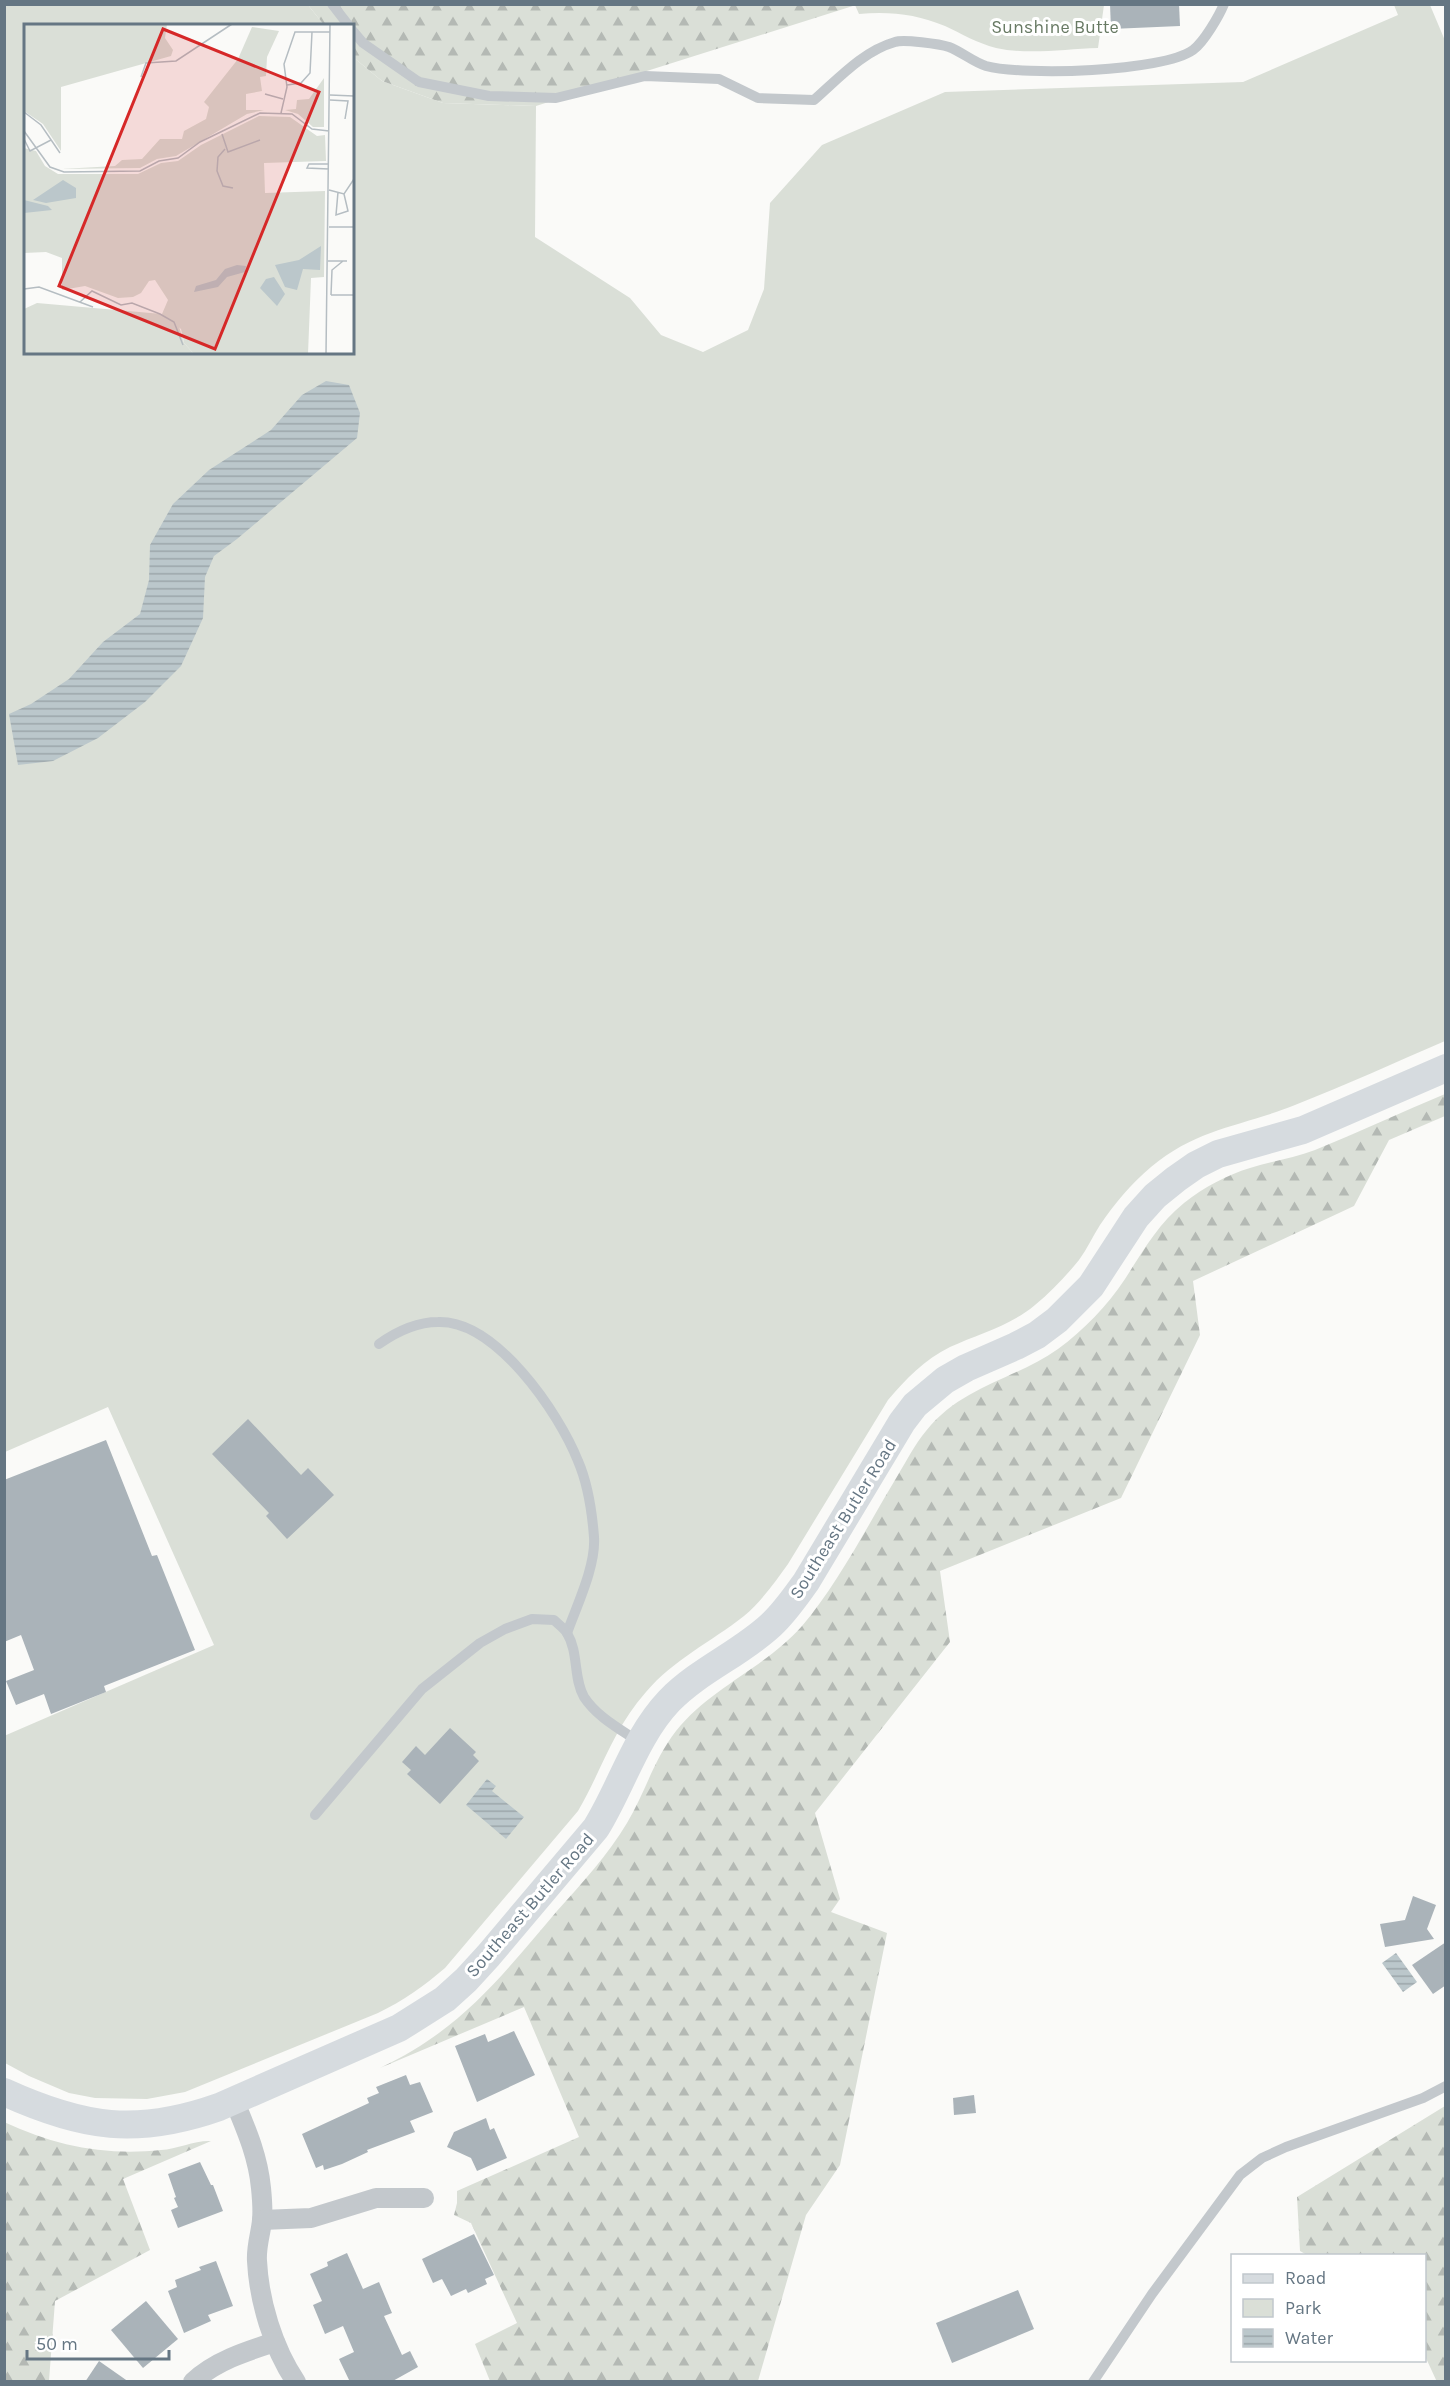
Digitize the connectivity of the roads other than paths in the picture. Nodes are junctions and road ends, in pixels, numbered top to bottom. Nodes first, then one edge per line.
1 (332, 4) edge
2 (1224, 4) edge
3 (347, 24) edge
4 (354, 32) edge
5 (1446, 1068) edge
6 (379, 1344) dead end
7 (567, 1633) junction
8 (639, 1743) junction
9 (315, 1815) dead end
10 (1446, 2085) edge
11 (4, 2092) edge
12 (234, 2100) junction
13 (424, 2198) dead end
14 (262, 2220) junction
15 (276, 2342) junction
16 (193, 2382) edge
17 (296, 2382) edge
18 (1093, 2382) edge

1 - 3 lane
2 - 4 lane
5 - 8 main road, Southeast Butler Road
6 - 7 lane
7 - 8 lane
7 - 9 lane
8 - 12 main road, Southeast Butler Road
10 - 18 lane
11 - 12 main road, Southeast Butler Road
12 - 14 street
13 - 14 street
14 - 15 street
15 - 16 street
15 - 17 street

